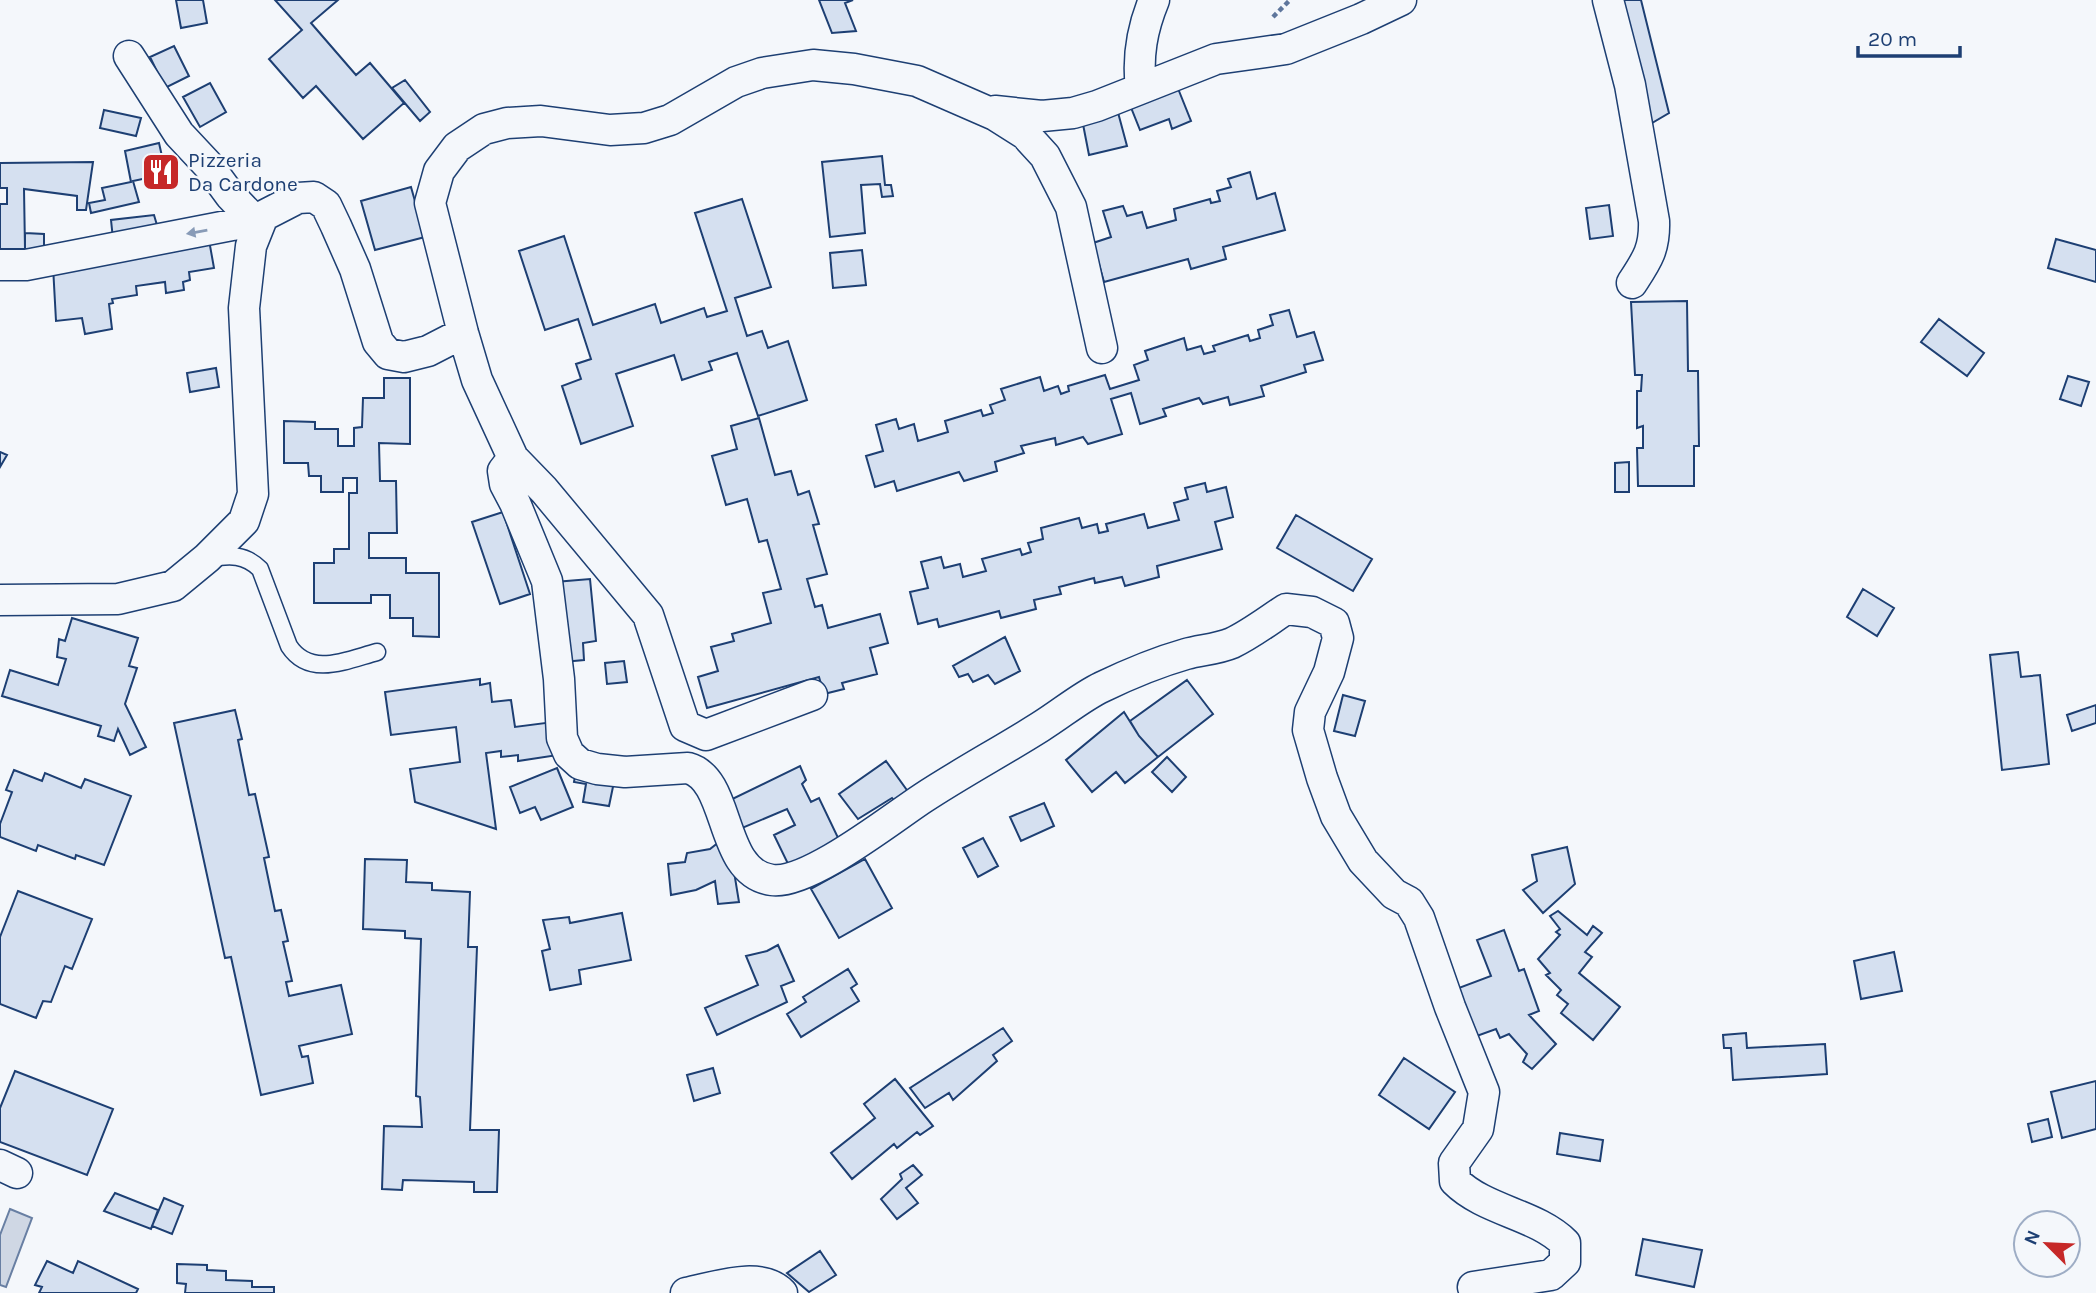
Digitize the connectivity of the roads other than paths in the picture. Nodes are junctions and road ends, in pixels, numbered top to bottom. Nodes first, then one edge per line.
1 (1154, 0) edge
2 (1401, 0) edge
3 (1608, 0) edge
4 (129, 56) dead end
5 (1141, 88) junction
6 (984, 109) junction
7 (258, 218) junction
8 (0, 265) edge
9 (1632, 283) dead end
10 (463, 333) junction
11 (1102, 348) dead end
12 (513, 458) junction
13 (208, 558) junction
14 (0, 600) edge
15 (377, 652) dead end
16 (812, 695) dead end
17 (1474, 1287) dead end
18 (686, 1293) edge
19 (782, 1293) edge

1 - 5 street
2 - 5 street
3 - 9 street
4 - 7 street
5 - 6 street
6 - 10 street
6 - 11 street
7 -> 8 street
7 - 10 street
7 - 13 street
10 - 12 street
12 - 16 street
12 - 17 street
13 - 14 street
13 - 15 lane
18 - 19 street

